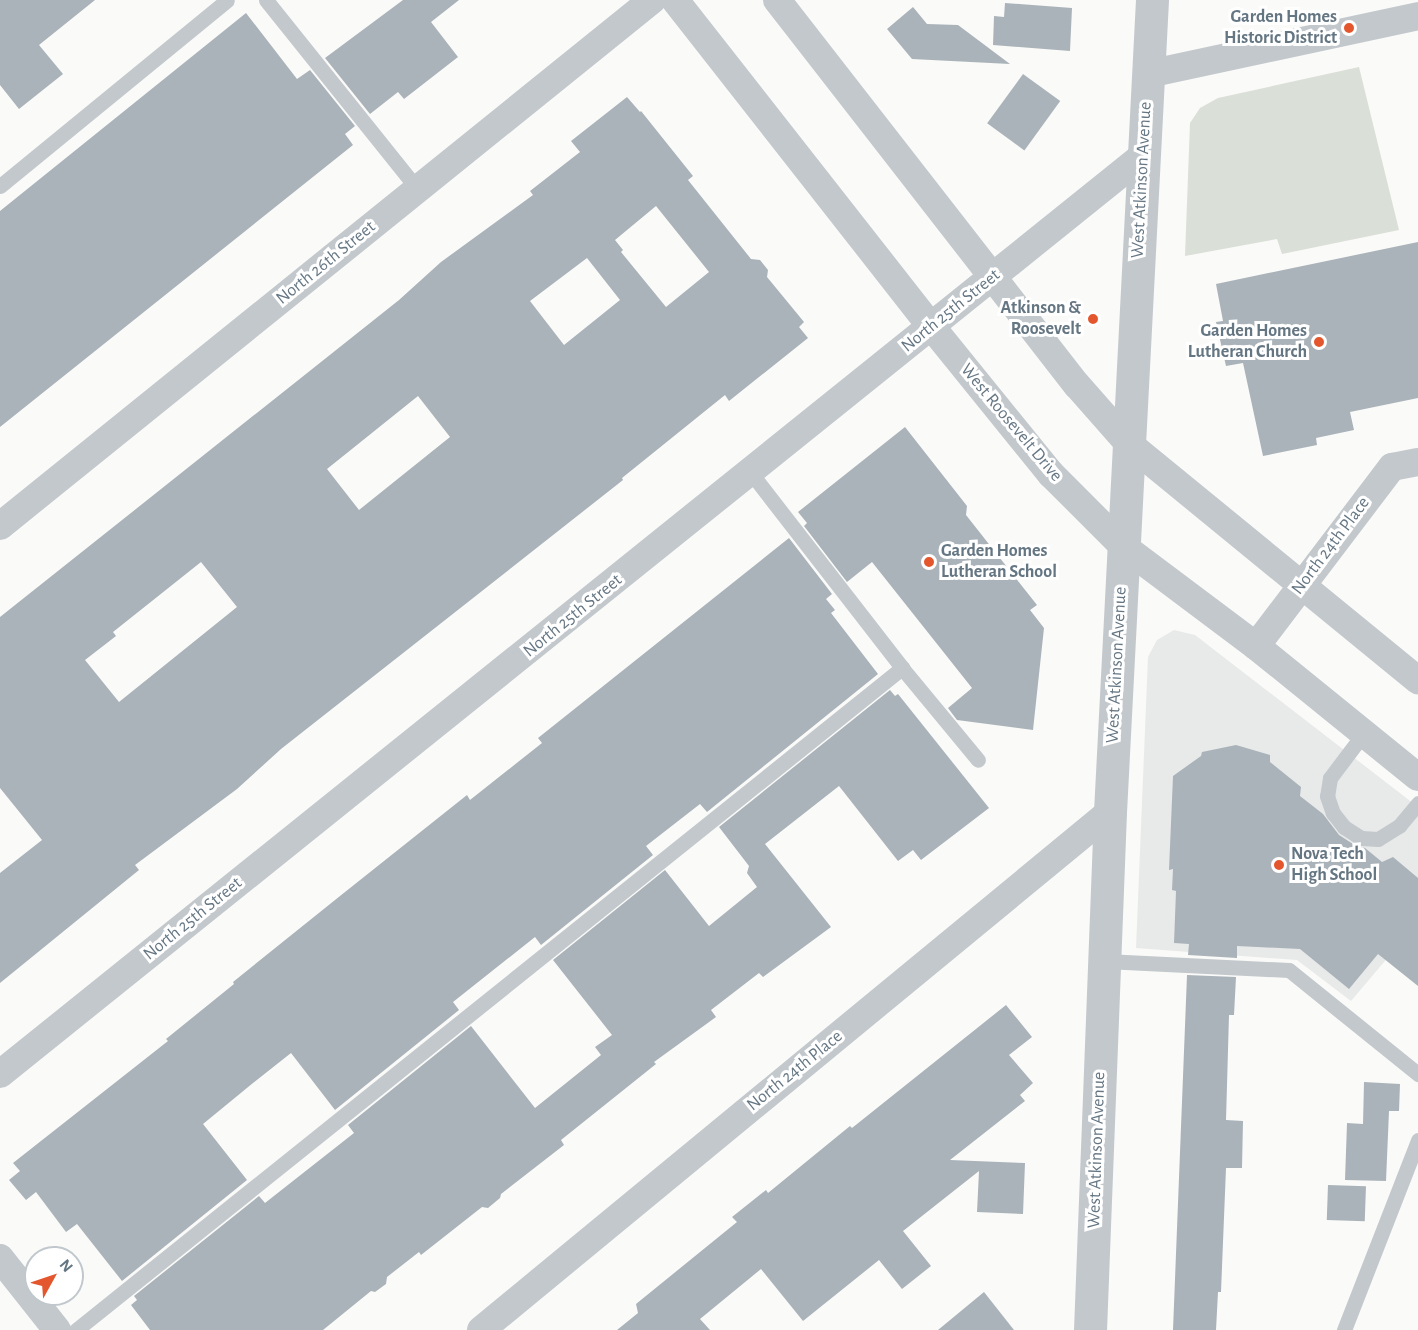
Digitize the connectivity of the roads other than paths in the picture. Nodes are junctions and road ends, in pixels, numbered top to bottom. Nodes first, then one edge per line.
1 (227, 0) edge
2 (266, 0) edge
3 (652, 0) edge
4 (675, 0) edge
5 (777, 0) edge
6 (1152, 0) edge
7 (1418, 16) edge
8 (1148, 74) junction
9 (1144, 155) junction
10 (0, 186) edge
11 (418, 190) junction
12 (994, 277) junction
13 (931, 326) junction
14 (1128, 443) junction
15 (1418, 462) edge
16 (751, 474) junction
17 (0, 526) edge
18 (1124, 547) junction
19 (1301, 585) junction
20 (1256, 646) junction
21 (902, 668) junction
22 (1418, 680) edge
23 (1364, 733) junction
24 (978, 760) dead end
25 (1418, 777) edge
26 (1418, 803) edge
27 (1110, 812) junction
28 (1105, 961) junction
29 (0, 1074) edge
30 (1418, 1074) edge
31 (1418, 1140) edge
32 (0, 1258) edge
33 (57, 1330) edge
34 (76, 1330) edge
35 (481, 1330) edge
36 (1090, 1330) edge
37 (1344, 1330) edge

1 - 10 lane
2 - 11 lane
3 - 11 street, North 26th Street
4 - 13 street, West Roosevelt Drive
5 - 12 street
6 - 8 street, West Atkinson Avenue
7 - 8 street
8 - 9 street, West Atkinson Avenue
9 - 12 street, North 25th Street
9 - 14 street, West Atkinson Avenue
11 - 17 street, North 26th Street
12 - 13 street, North 25th Street
12 - 14 street
13 - 16 street, North 25th Street
13 - 18 street, West Roosevelt Drive
14 - 18 street, West Atkinson Avenue
14 - 19 street
15 - 19 street, North 24th Place
16 - 21 lane
16 - 29 street, North 25th Street
18 - 20 street, West Roosevelt Drive
18 - 27 street, West Atkinson Avenue
19 - 20 street, North 24th Place
19 - 22 street
20 - 23 street, West Roosevelt Drive
21 - 24 lane
21 - 34 lane
23 - 25 street, West Roosevelt Drive
23 - 26 lane
27 - 28 street, West Atkinson Avenue
27 - 35 street, North 24th Place
28 - 30 lane
28 - 36 street, West Atkinson Avenue
31 - 37 lane
32 - 33 street

